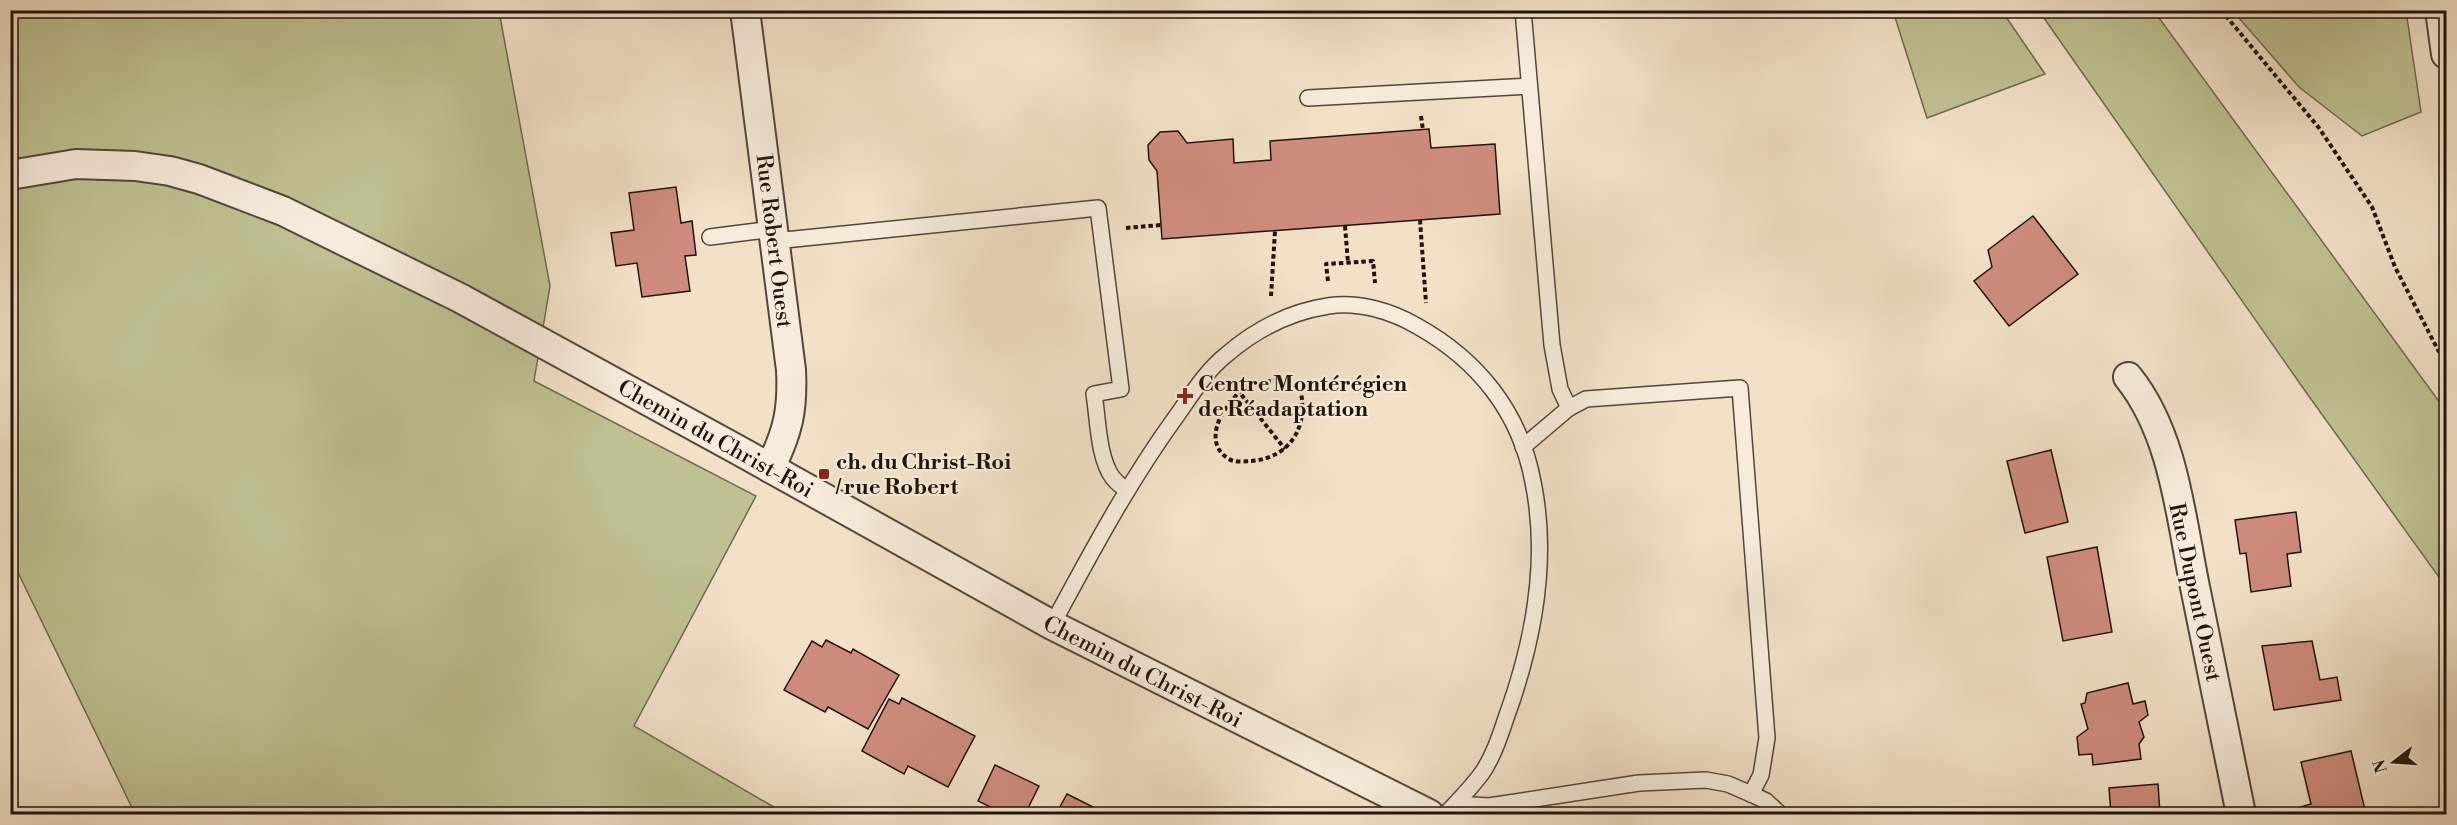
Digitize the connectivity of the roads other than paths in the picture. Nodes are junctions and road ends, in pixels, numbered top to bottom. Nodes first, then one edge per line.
1 (745, 10) edge
2 (1523, 10) edge
3 (2440, 10) edge
4 (2446, 54) edge
5 (1529, 86) junction
6 (1308, 99) dead end
7 (10, 176) edge
8 (774, 235) junction
9 (710, 237) dead end
10 (2128, 377) dead end
11 (1569, 408) junction
12 (1523, 447) junction
13 (770, 468) junction
14 (1127, 490) junction
15 (1052, 625) junction
16 (1751, 794) junction
17 (1451, 809) edge
18 (1429, 814) edge
19 (1780, 814) edge
20 (2241, 814) edge

1 - 8 street, Rue Robert Ouest
2 - 5 lane
3 - 4 street
5 - 6 lane
5 - 11 lane
7 - 13 street, Chemin du Christ-Roi
8 - 9 lane
8 - 13 street, Rue Robert Ouest
8 - 14 lane
10 - 20 street, Rue Dupont Ouest
11 - 12 lane
11 - 16 lane
12 - 14 lane
12 - 17 lane
13 - 15 street, Chemin du Christ-Roi
14 - 15 lane
15 - 18 street, Chemin du Christ-Roi
16 - 17 lane
16 - 19 lane

